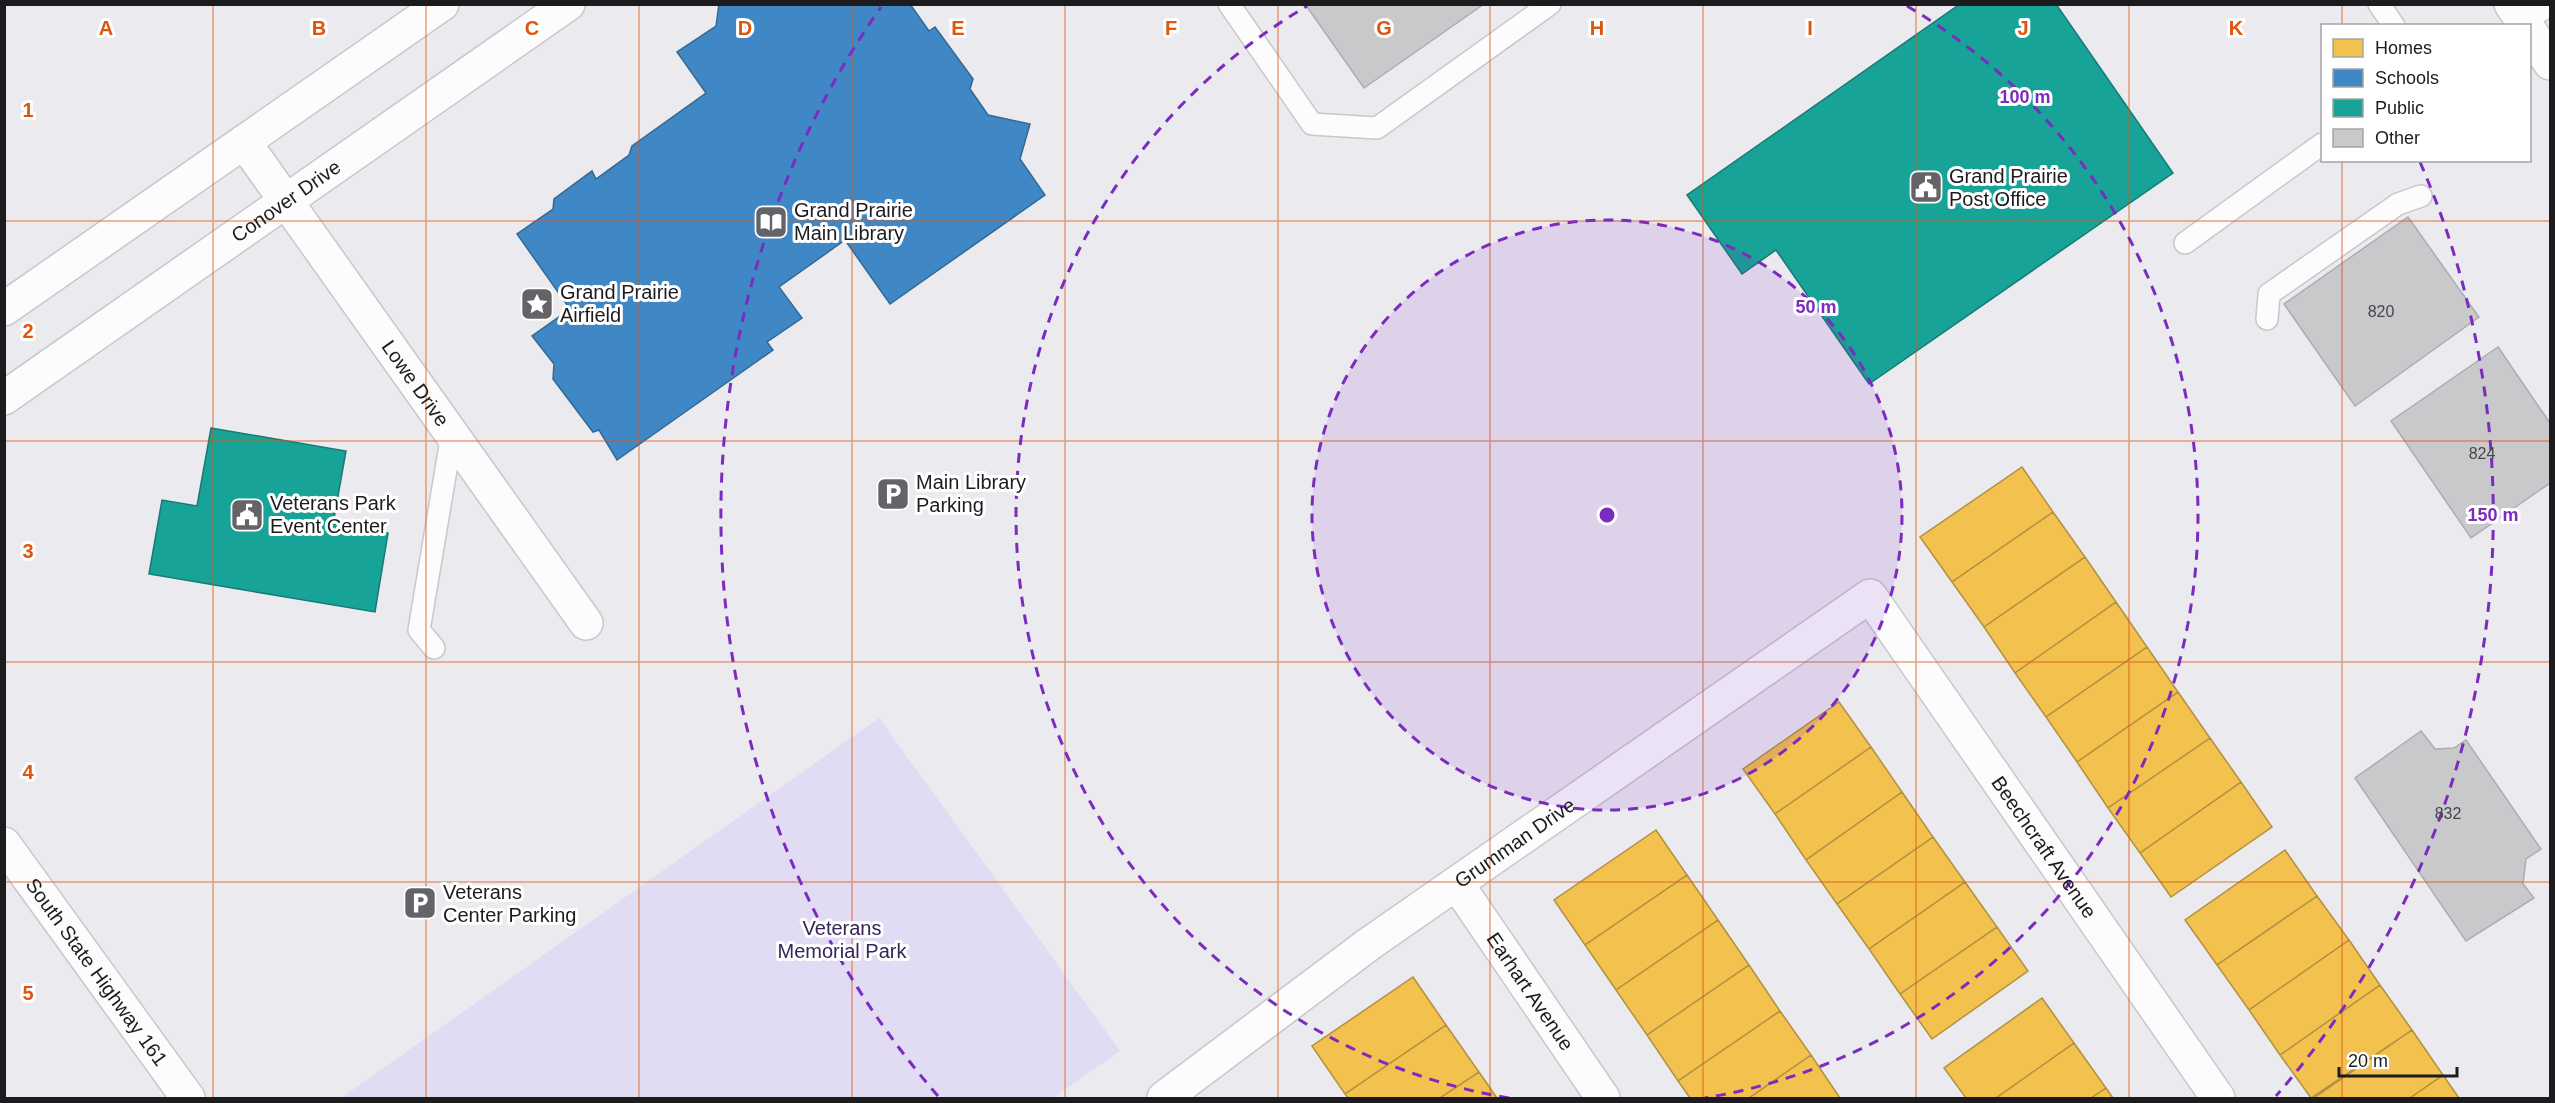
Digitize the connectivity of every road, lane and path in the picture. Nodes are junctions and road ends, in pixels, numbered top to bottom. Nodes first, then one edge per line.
1 (442, 4) edge
2 (568, 4) edge
3 (1229, 4) edge
4 (1550, 4) edge
5 (2379, 4) edge
6 (2550, 5) edge
7 (2521, 22) edge
8 (2393, 24) edge
9 (2531, 36) edge
10 (2550, 63) edge
11 (243, 142) junction
12 (2321, 145) edge
13 (2421, 196) dead end
14 (286, 201) junction
15 (2185, 243) dead end
16 (4, 309) edge
17 (2267, 319) dead end
18 (4, 398) edge
19 (452, 434) junction
20 (1870, 596) joint
21 (586, 623) dead end
22 (434, 648) dead end
23 (4, 844) edge
24 (1457, 884) junction
25 (188, 1098) edge
26 (1164, 1098) edge
27 (1603, 1098) edge
28 (2218, 1098) edge

1 - 11 street
2 - 14 street, Conover Drive
3 - 4 lane
5 - 8 lane
6 - 7 lane
9 - 10 street
11 - 14 street, Lowe Drive
11 - 16 street
12 - 15 lane
13 - 17 lane
14 - 18 street, Conover Drive
14 - 19 street, Lowe Drive
19 - 21 street, Lowe Drive
19 - 22 lane
20 - 24 street, Grumman Drive
20 - 28 street, Beechcraft Avenue
23 - 25 street, South State Highway 161
24 - 26 street, Grumman Drive
24 - 27 street, Earhart Avenue

